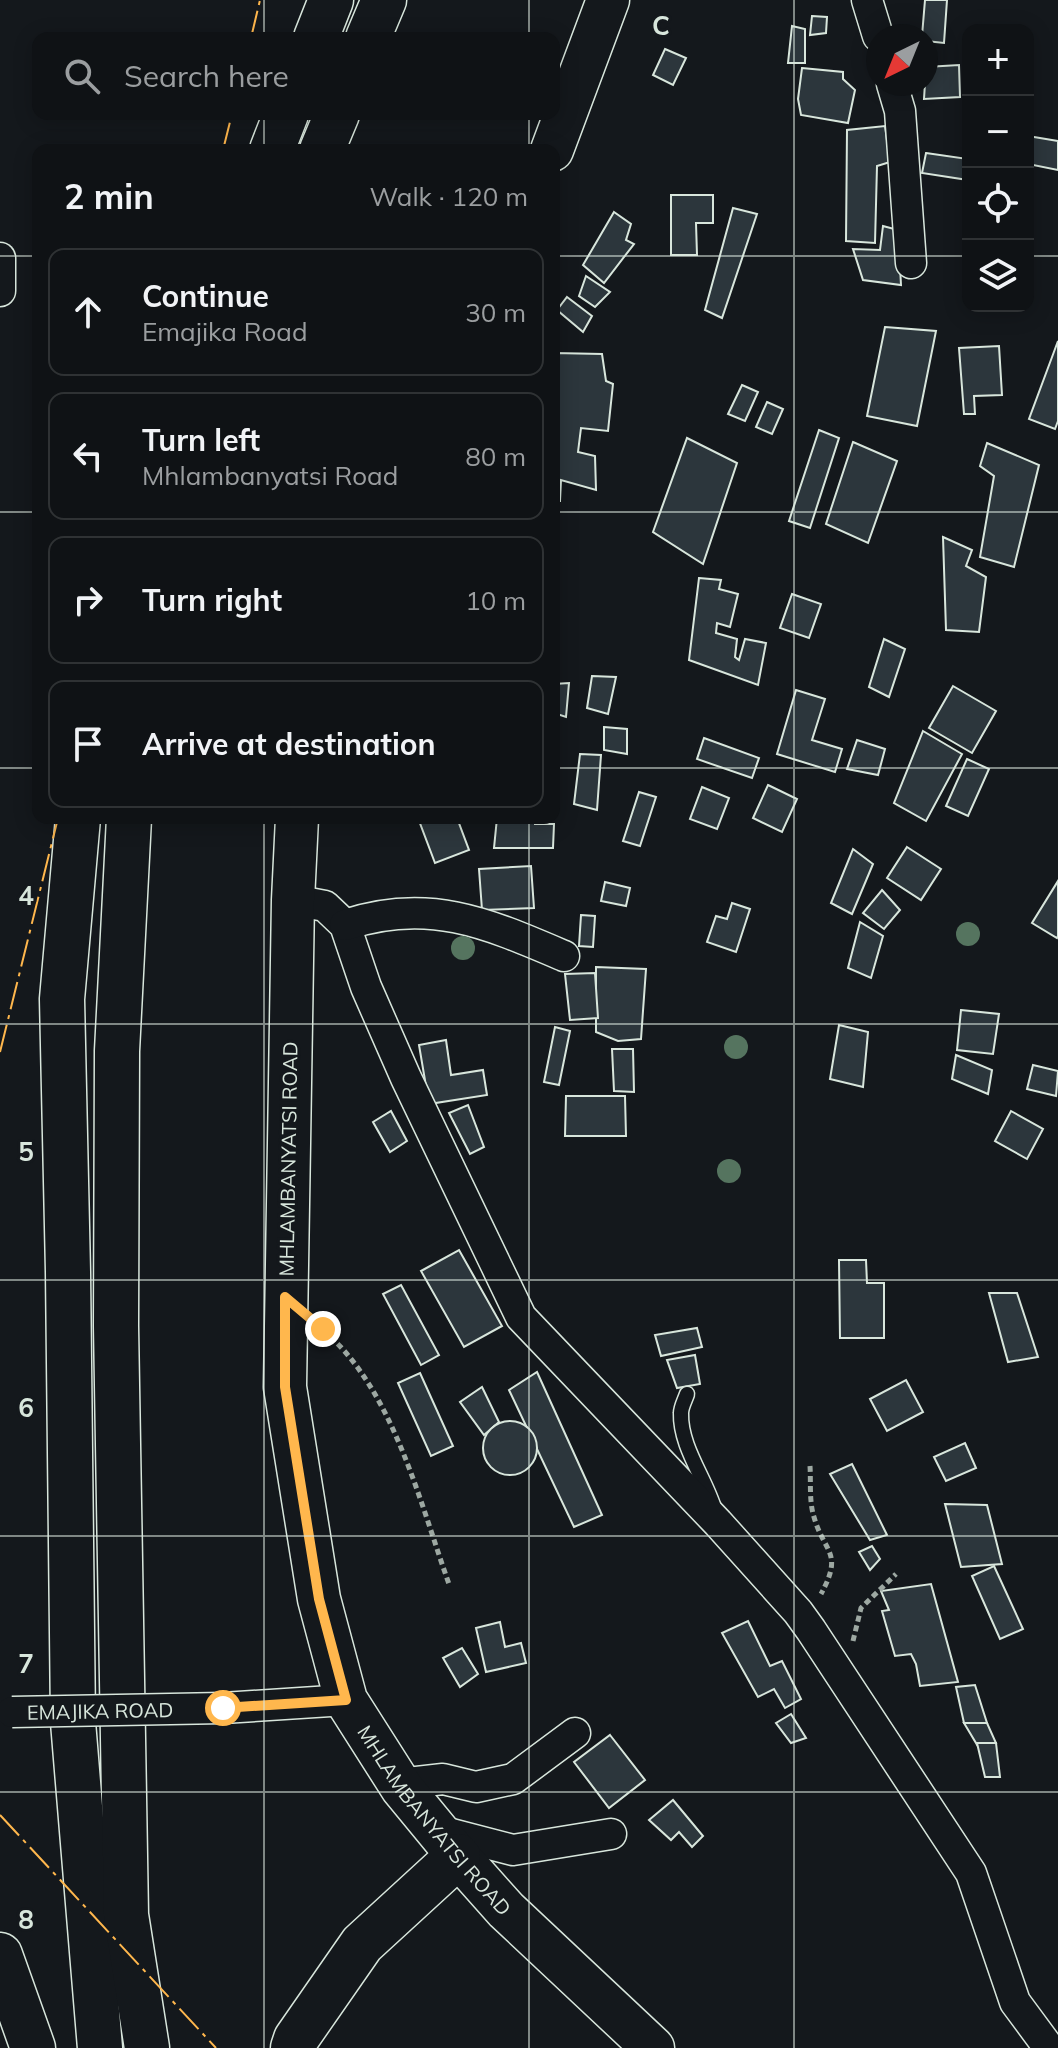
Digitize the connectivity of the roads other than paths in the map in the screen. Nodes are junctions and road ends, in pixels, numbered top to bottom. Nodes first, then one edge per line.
1 (331, 0) edge
2 (384, 0) edge
3 (608, 0) edge
4 (867, 0) edge
5 (874, 24) edge
6 (318, 32) edge
7 (371, 32) edge
8 (896, 96) edge
9 (284, 120) edge
10 (334, 120) edge
11 (274, 144) edge
12 (324, 144) edge
13 (554, 144) edge
14 (0, 258) edge
15 (911, 263) dead end
16 (0, 291) edge
17 (77, 824) edge
18 (129, 824) edge
19 (297, 824) edge
20 (293, 900) junction
21 (345, 925) junction
22 (564, 956) dead end
23 (687, 1394) dead end
24 (718, 1523) junction
25 (346, 1700) junction
26 (6, 1715) edge
27 (575, 1733) dead end
28 (399, 1784) junction
29 (611, 1834) dead end
30 (447, 1843) junction
31 (0, 1955) edge
32 (33, 2048) edge
33 (100, 2048) edge
34 (147, 2048) edge
35 (293, 2048) edge
36 (653, 2048) edge
37 (1049, 2048) edge

1 - 6 highway
2 - 7 highway
3 - 13 main road
4 - 5 street
8 - 15 street
9 - 11 highway
10 - 12 highway
14 - 16 street
17 - 33 highway
18 - 34 highway
19 - 20 main road, MHLAMBANYATSI ROAD
20 - 21 street
20 - 25 main road, MHLAMBANYATSI ROAD
21 - 22 street
21 - 24 street
23 - 24 lane
24 - 37 street
25 - 26 street, EMAJIKA ROAD, bridge
25 - 28 main road, MHLAMBANYATSI ROAD
27 - 28 street
28 - 30 main road, MHLAMBANYATSI ROAD
29 - 30 street
30 - 35 highway
30 - 36 main road, MHLAMBANYATSI ROAD
31 - 32 highway

